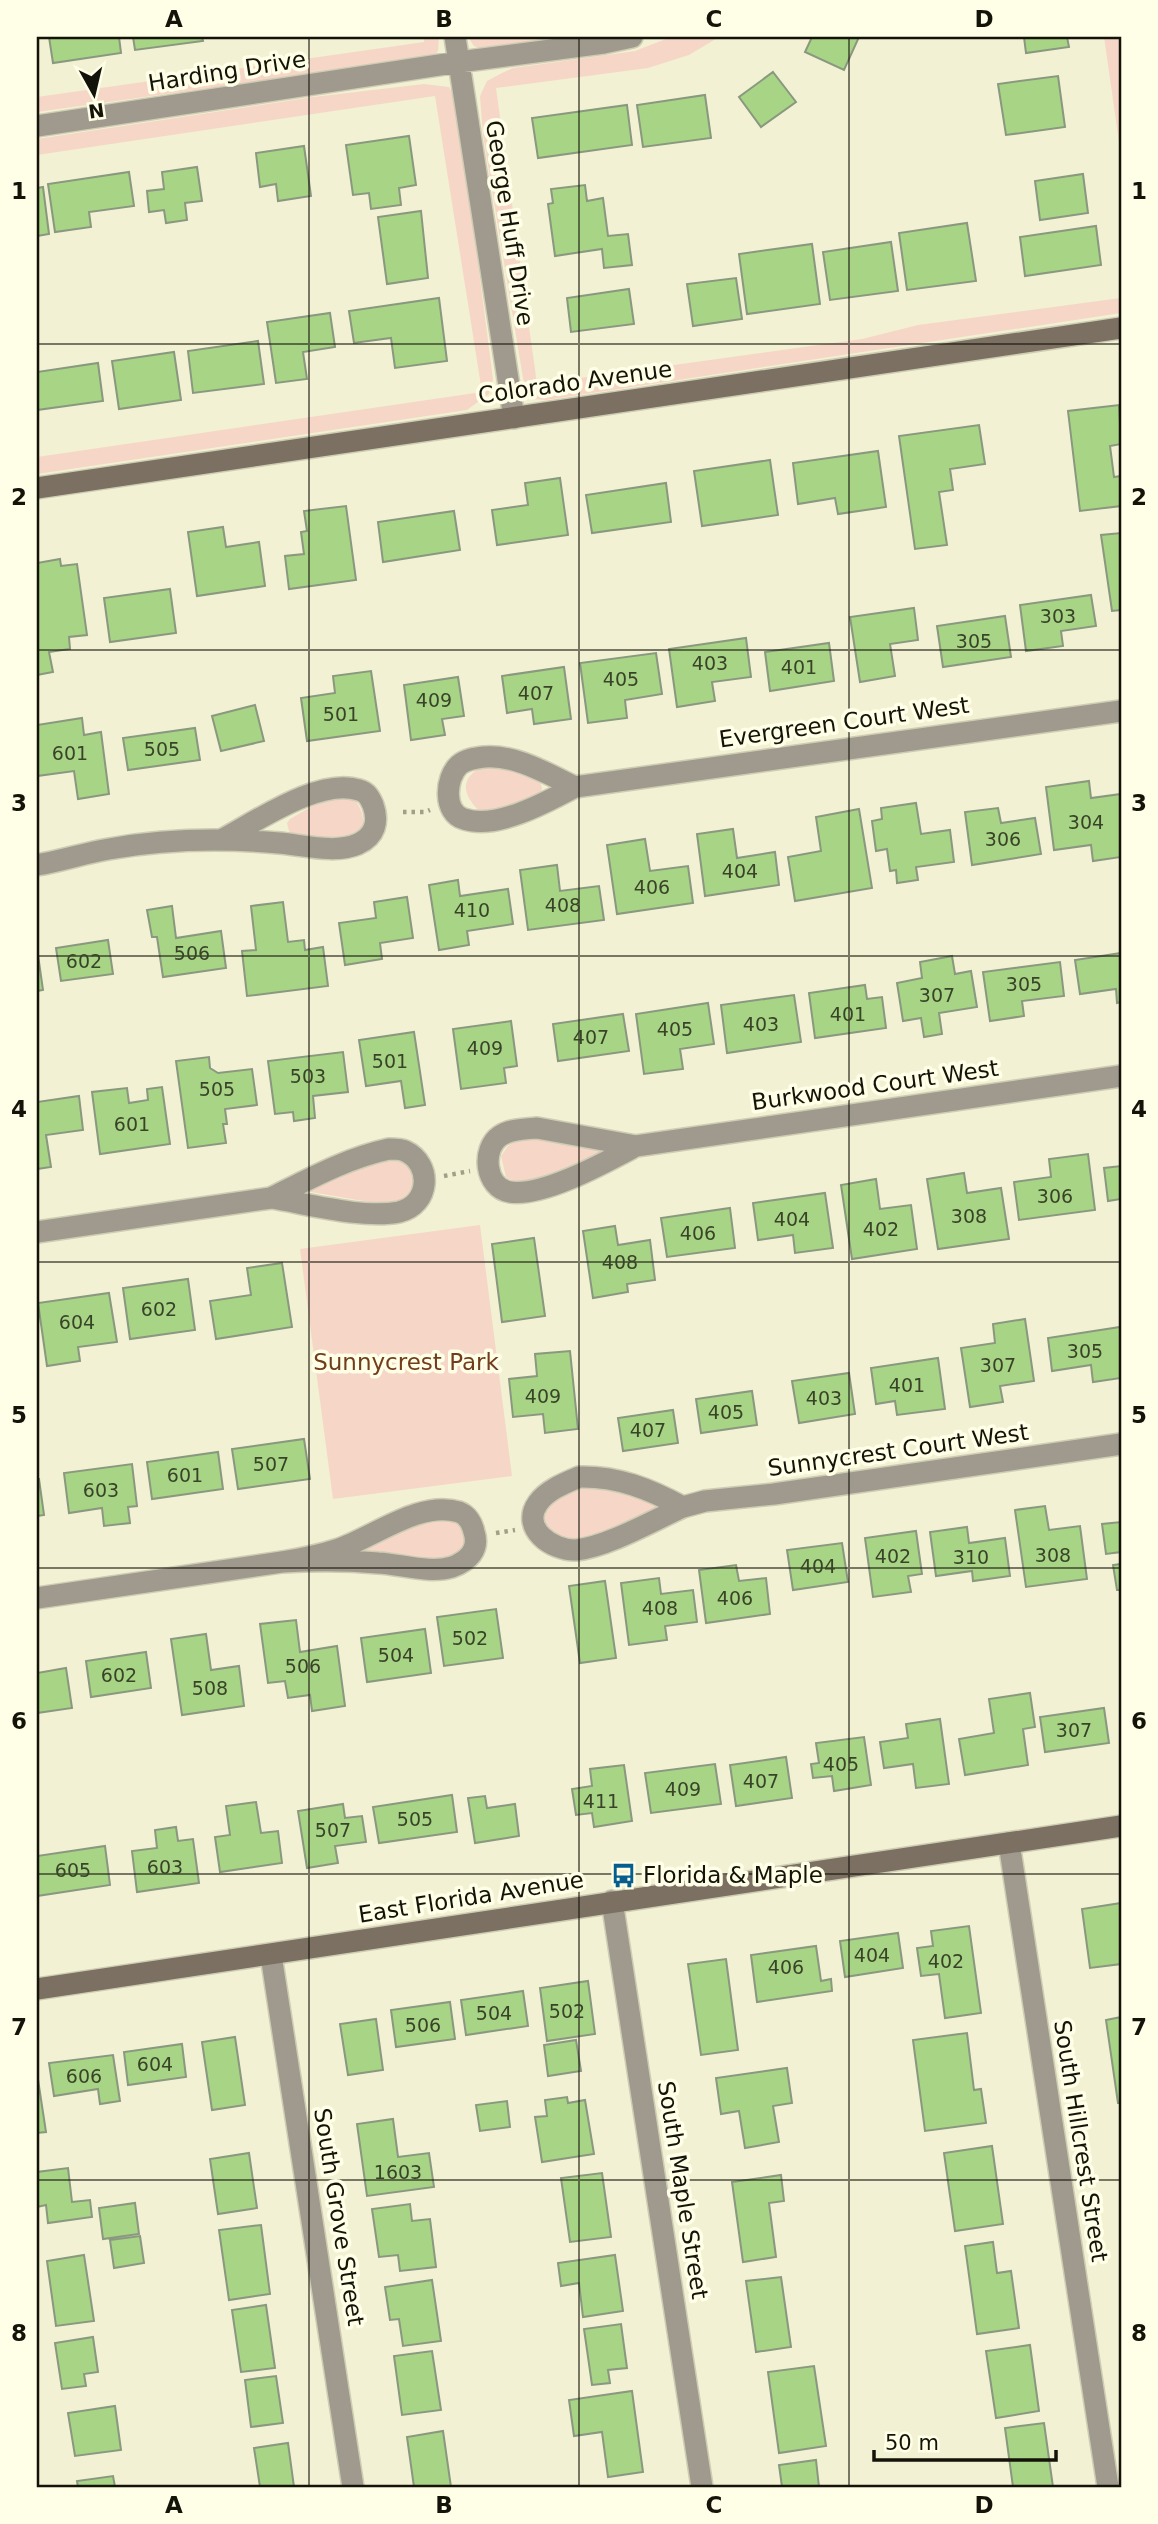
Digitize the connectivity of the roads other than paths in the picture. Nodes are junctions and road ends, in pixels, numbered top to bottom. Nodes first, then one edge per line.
1 (455, 37) edge
2 (632, 37) edge
3 (459, 62) junction
4 (37, 126) edge
5 (1121, 328) edge
6 (514, 418) junction
7 (37, 488) edge
8 (1121, 711) edge
9 (575, 787) junction
10 (223, 839) junction
11 (37, 865) edge
12 (1121, 1076) edge
13 (636, 1146) junction
14 (271, 1198) junction
15 (37, 1232) edge
16 (1121, 1444) edge
17 (683, 1507) junction
18 (282, 1562) junction
19 (37, 1598) edge
20 (1121, 1826) edge
21 (1009, 1843) junction
22 (612, 1902) junction
23 (271, 1955) junction
24 (37, 1989) edge
25 (353, 2487) edge
26 (702, 2487) edge
27 (1108, 2487) edge

1 - 3 street, George Huff Drive
2 - 3 street, Harding Drive
3 - 4 street, Harding Drive
3 - 6 street, George Huff Drive
5 - 6 main road, Colorado Avenue
6 - 7 main road, Colorado Avenue
8 - 9 street, Evergreen Court West
9 - 9 street, Evergreen Court West
10 - 10 street
10 - 11 street
12 - 13 street, Burkwood Court West
13 - 13 street, Burkwood Court West
14 - 14 street
14 - 15 street
16 - 17 street, Sunnycrest Court West
17 - 17 street, Sunnycrest Court West
18 - 18 street
18 - 19 street
20 - 21 main road, East Florida Avenue
21 - 22 main road, East Florida Avenue
21 - 27 street, South Hillcrest Street
22 - 23 main road, East Florida Avenue
22 - 26 street, South Maple Street
23 - 24 main road, East Florida Avenue
23 - 25 street, South Grove Street

